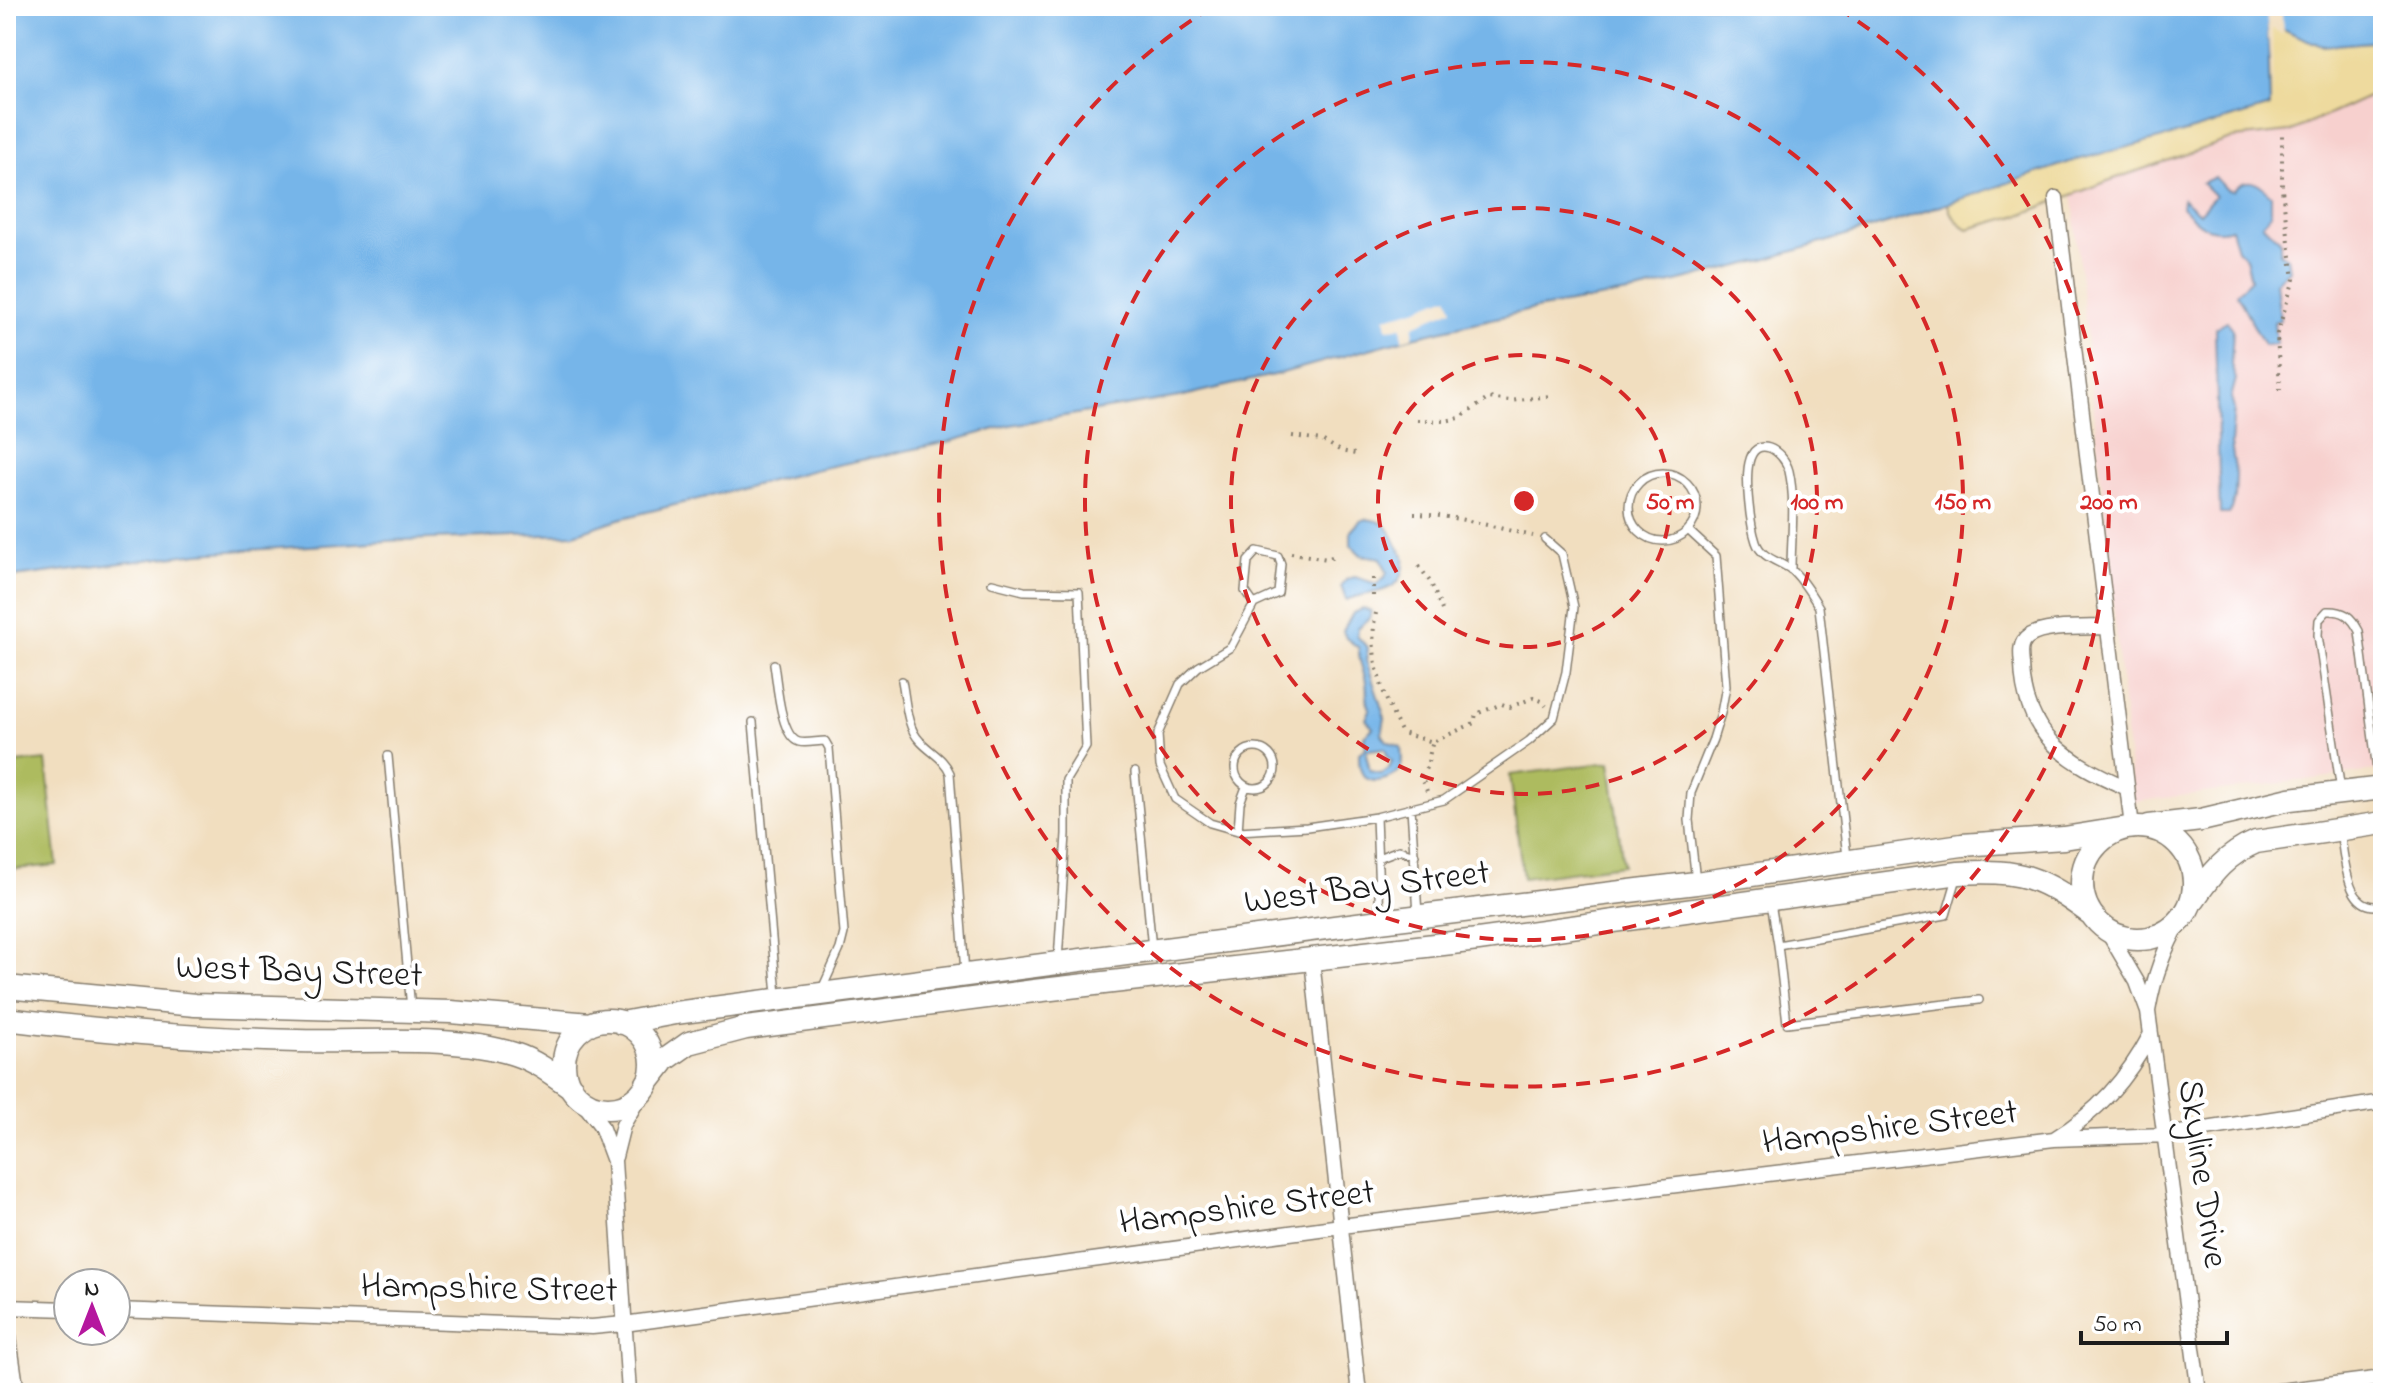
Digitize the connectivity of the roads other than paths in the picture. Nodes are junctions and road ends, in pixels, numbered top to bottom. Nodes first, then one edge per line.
1 (2056, 198) dead end
2 (1689, 531) junction
3 (1545, 539) road end
4 (1791, 570) junction
5 (992, 583) dead end
6 (1254, 604) junction
7 (2108, 627) junction
8 (774, 664) dead end
9 (902, 681) dead end
10 (753, 722) dead end
11 (388, 756) dead end
12 (1135, 772) dead end
13 (1246, 787) junction
14 (2127, 788) junction
15 (2381, 788) edge
16 (2341, 793) junction
17 (1411, 808) junction
18 (1376, 817) junction
19 (2383, 823) edge
20 (2132, 828) junction
21 (2339, 829) junction
22 (1238, 831) junction
23 (1415, 855) junction
24 (1378, 858) junction
25 (1848, 860) junction
26 (1959, 873) junction
27 (1696, 883) junction
28 (1770, 899) junction
29 (2383, 905) edge
30 (2187, 910) junction
31 (1419, 916) junction
32 (1380, 921) junction
33 (2098, 922) junction
34 (1778, 945) junction
35 (1152, 951) junction
36 (1312, 960) junction
37 (1058, 963) junction
38 (965, 975) junction
39 (6, 987) edge
40 (820, 994) junction
41 (777, 999) junction
42 (1979, 1000) dead end
43 (411, 1011) junction
44 (2148, 1012) junction
45 (6, 1019) edge
46 (622, 1023) junction
47 (590, 1024) junction
48 (2151, 1034) junction
49 (644, 1088) junction
50 (575, 1092) junction
51 (2383, 1102) edge
52 (2166, 1135) junction
53 (2054, 1139) junction
54 (614, 1161) junction
55 (1341, 1226) junction
56 (6, 1307) edge
57 (52, 1308) edge
58 (132, 1311) edge
59 (6, 1317) edge
60 (624, 1324) junction
61 (2383, 1378) edge
62 (1359, 1390) edge
63 (17, 1393) edge
64 (629, 1393) edge
65 (2199, 1393) edge
66 (2264, 1393) edge

1 - 7 street
2 - 2 lane
2 - 27 lane
3 - 17 lane
4 - 4 lane
4 - 25 lane
5 - 37 lane
6 - 6 lane
6 - 22 lane
7 - 14 street
7 - 14 street
8 - 40 lane
9 - 38 lane
10 - 41 lane
11 - 43 lane
12 - 35 lane
13 - 13 lane
13 - 22 lane
14 - 20 street
15 - 16 main road, West Bay Street
15 - 16 lane
16 - 20 main road, West Bay Street
17 - 18 lane
17 - 23 lane
18 - 22 lane
18 - 24 lane
19 - 21 main road
20 - 25 main road, West Bay Street
20 - 30 main road
20 - 33 main road
21 - 29 lane
21 - 30 main road
23 - 24 lane
23 - 31 lane
24 - 32 lane
25 - 27 main road, West Bay Street
26 - 28 main road, West Bay Street
26 - 33 main road, West Bay Street
26 - 34 lane
27 - 31 main road, West Bay Street
28 - 34 lane
28 - 36 main road, West Bay Street
30 - 33 main road
30 - 44 street, Skyline Drive
31 - 32 main road, West Bay Street
32 - 35 main road, West Bay Street
33 - 44 street, Skyline Drive
34 - 42 lane
35 - 37 main road, West Bay Street
36 - 49 main road, West Bay Street
36 - 55 street
37 - 38 main road, West Bay Street
38 - 40 main road, West Bay Street
39 - 43 main road, West Bay Street
40 - 41 main road, West Bay Street
41 - 46 main road, West Bay Street
43 - 47 main road, West Bay Street
44 - 48 street, Skyline Drive
45 - 50 main road, West Bay Street
46 - 47 main road
46 - 49 main road
47 - 50 main road
48 - 52 street, Skyline Drive
48 - 53 street
49 - 50 main road
49 - 54 street
50 - 54 street
51 - 52 street, Hampshire Street
52 - 53 street, Hampshire Street
52 - 65 street, Skyline Drive
53 - 55 street, Hampshire Street
54 - 60 street
55 - 60 street, Hampshire Street
55 - 62 street
56 - 57 street
58 - 60 street, Hampshire Street
59 - 63 street
60 - 64 street
61 - 66 street

